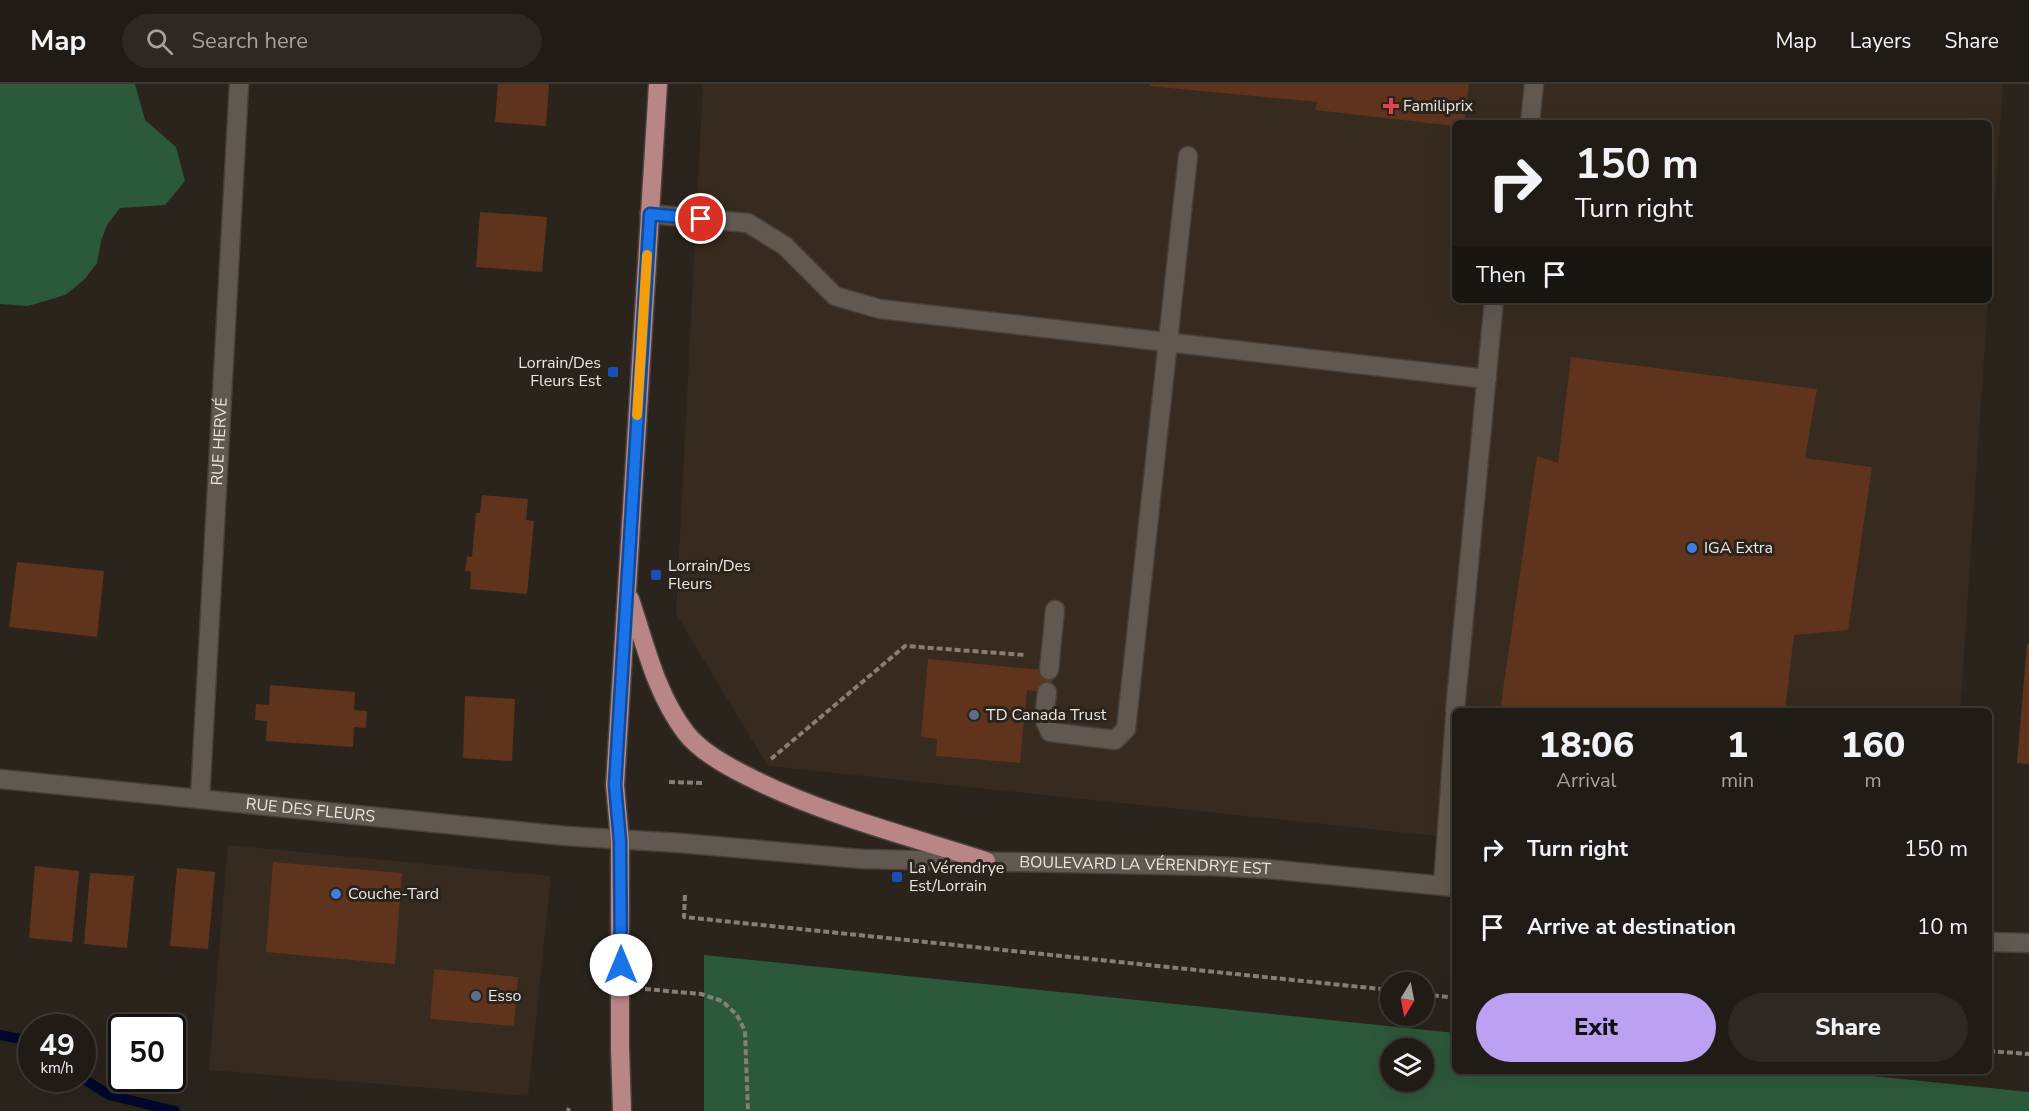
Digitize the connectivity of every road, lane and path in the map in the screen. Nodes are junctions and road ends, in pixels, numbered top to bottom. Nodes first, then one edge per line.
1 (239, 84) edge
2 (658, 84) edge
3 (1534, 84) edge
4 (1530, 120) edge
5 (1188, 156) dead end
6 (650, 214) junction
7 (1494, 303) edge
8 (1169, 343) junction
9 (1487, 379) junction
10 (626, 586) junction
11 (1055, 610) dead end
12 (1049, 664) joint
13 (1047, 692) dead end
14 (1455, 708) edge
15 (750, 777) junction
16 (0, 779) edge
17 (669, 782) dead end
18 (706, 783) dead end
19 (200, 799) junction
20 (1452, 802) edge
21 (620, 841) junction
22 (986, 861) junction
23 (1449, 886) edge
24 (685, 895) dead end
25 (1992, 942) edge
26 (2029, 944) edge
27 (620, 987) junction
28 (1380, 989) edge
29 (1434, 995) edge
30 (1452, 998) edge
31 (1992, 1051) edge
32 (2029, 1054) edge
33 (620, 1111) edge
34 (748, 1111) edge

1 - 19 street, RUE HERVÉ
2 - 6 main road
3 - 4 street
5 - 8 street
6 - 8 street
6 - 10 main road
7 - 9 street
8 - 9 street
8 - 13 street
9 - 14 street
10 - 15 main road
10 - 21 main road
11 - 12 street
12 - 15 path
15 - 22 main road
16 - 19 street, RUE DES FLEURS
17 - 18 path
19 - 21 street, RUE DES FLEURS
20 - 23 street
21 - 22 street, BOULEVARD LA VÉRENDRYE EST
21 - 27 main road
22 - 23 street, BOULEVARD LA VÉRENDRYE EST
24 - 28 path
25 - 26 street
27 - 33 main road
27 - 34 path
29 - 30 path
31 - 32 path

